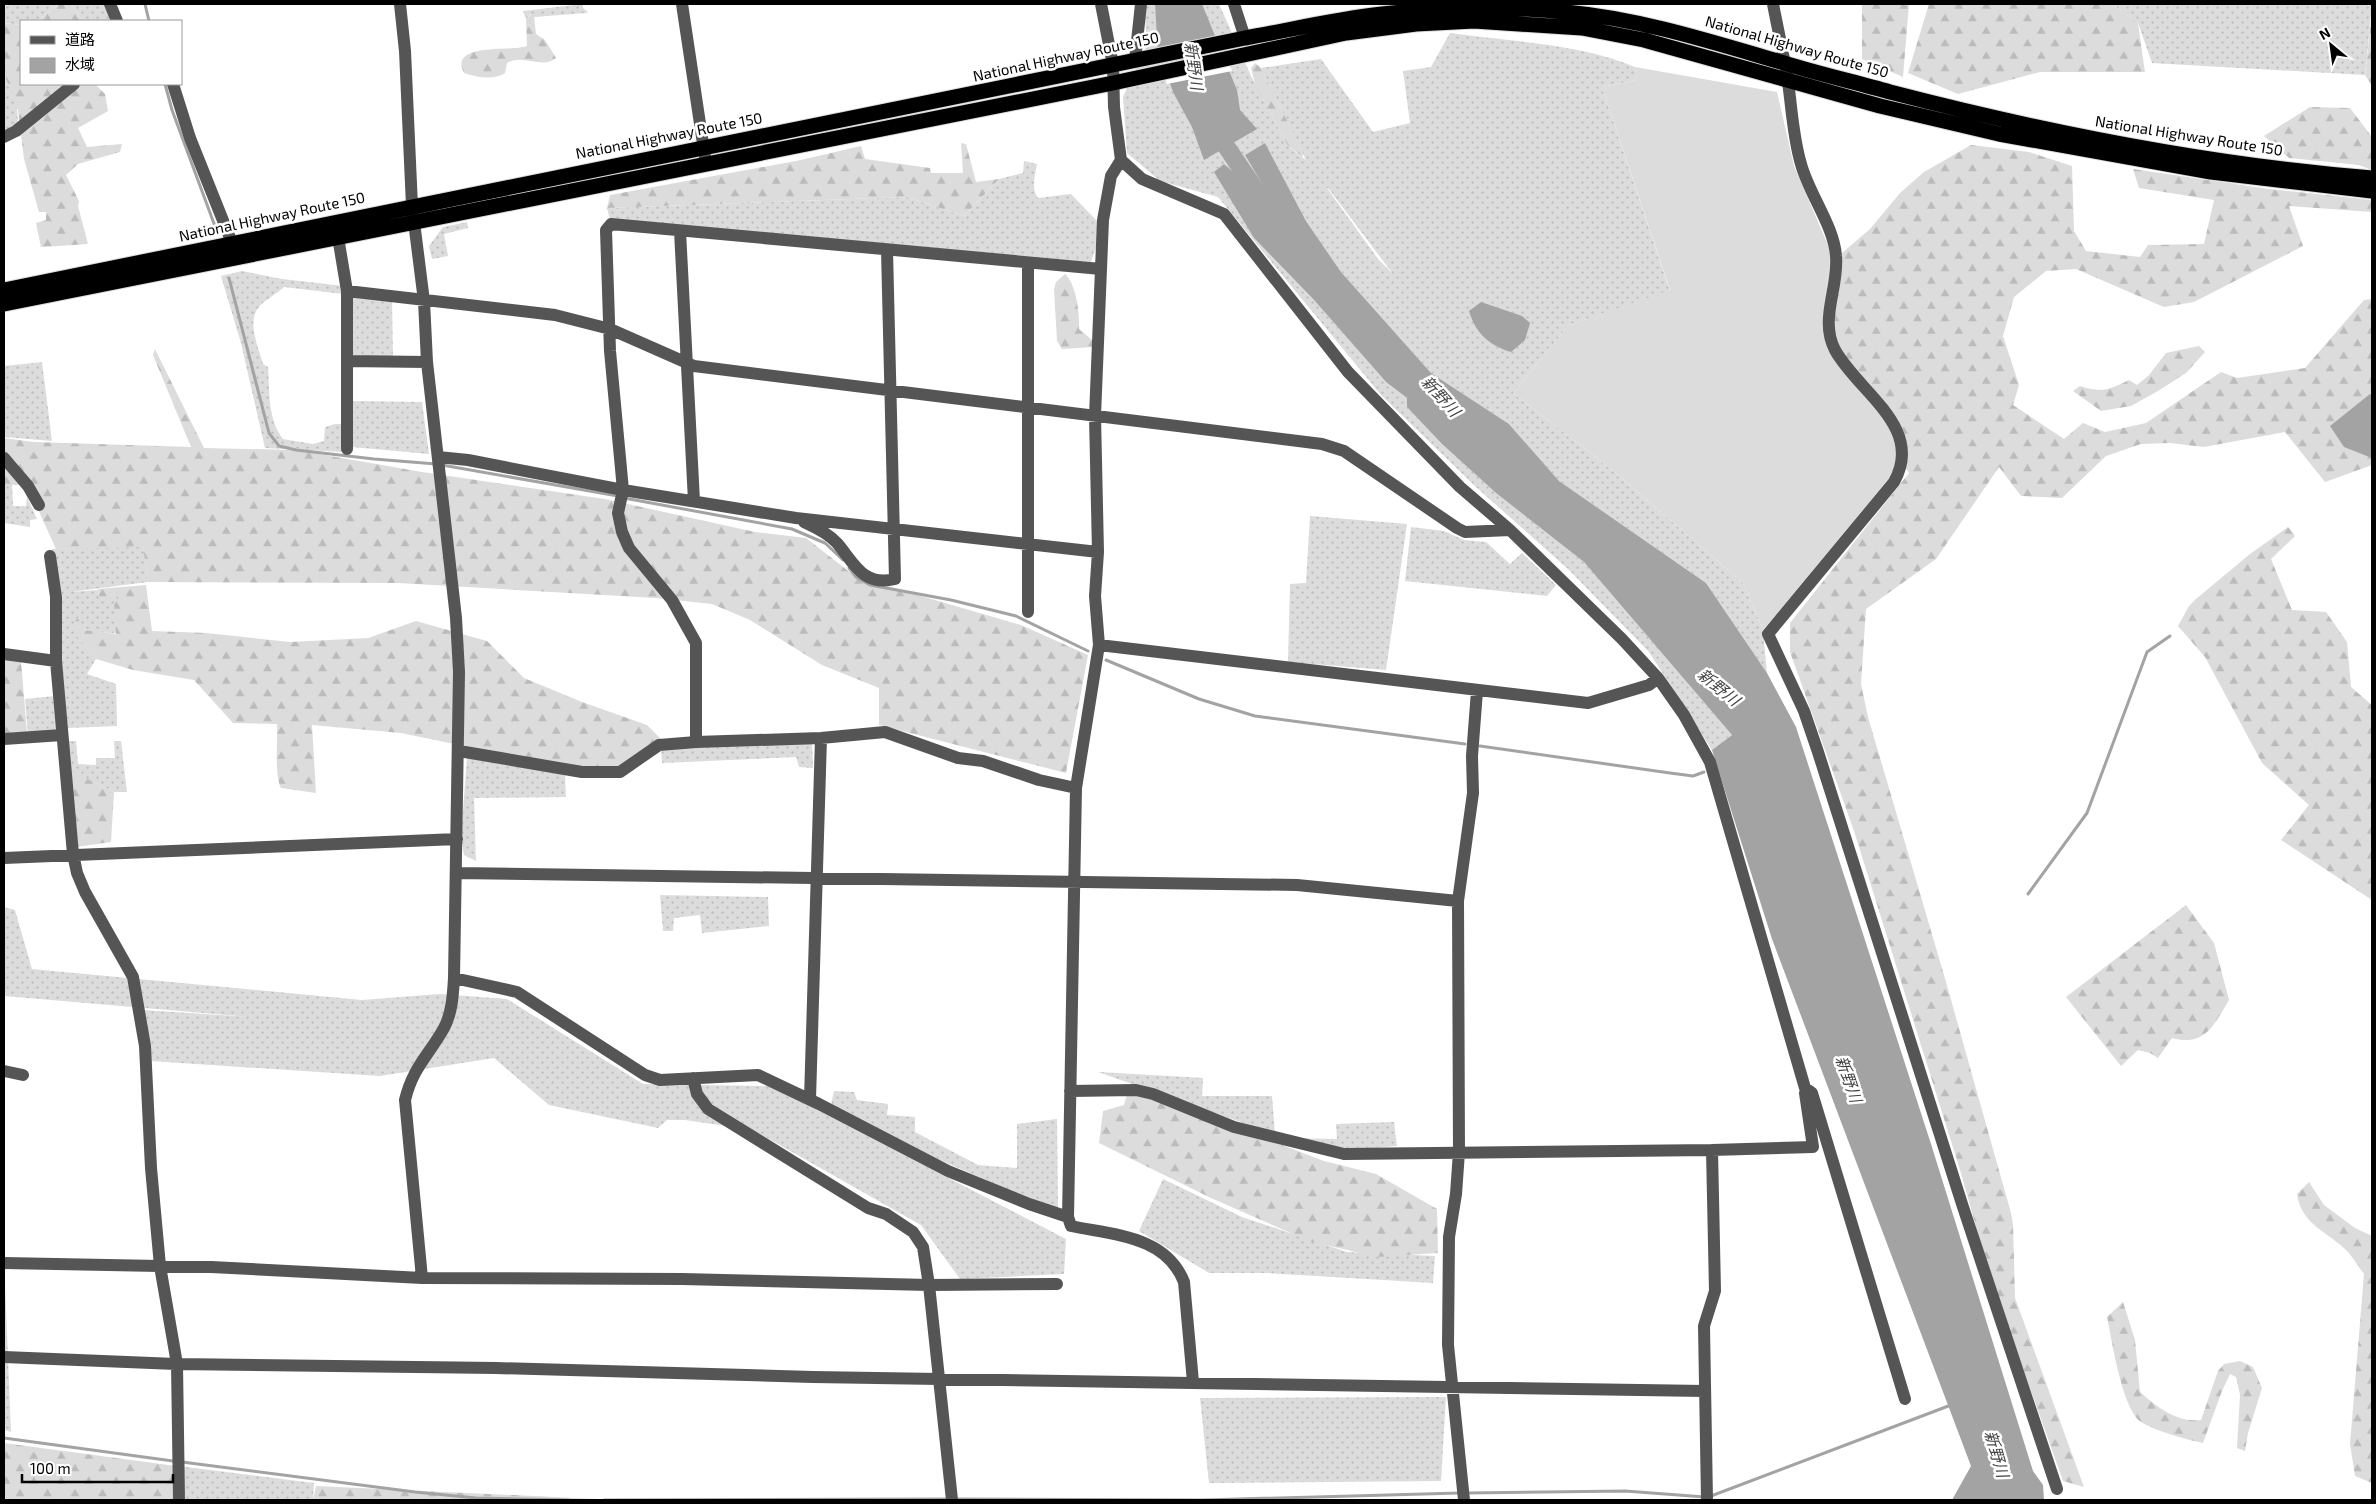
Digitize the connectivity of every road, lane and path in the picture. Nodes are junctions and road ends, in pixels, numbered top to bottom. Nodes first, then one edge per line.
1 (110, 4) edge
2 (400, 4) edge
3 (682, 4) edge
4 (1101, 4) edge
5 (1141, 4) edge
6 (1234, 4) edge
7 (1773, 4) edge
8 (117, 20) edge
9 (1242, 39) junction
10 (1141, 59) junction
11 (1784, 63) junction
12 (1113, 65) junction
13 (1788, 79) junction
14 (1113, 83) junction
15 (73, 85) edge
16 (172, 85) edge
17 (4, 137) edge
18 (704, 147) junction
19 (1121, 160) junction
20 (706, 164) junction
21 (2372, 178) edge
22 (2372, 190) edge
23 (413, 214) junction
24 (680, 231) junction
25 (338, 237) junction
26 (232, 244) junction
27 (887, 250) junction
28 (1028, 263) junction
29 (1101, 269) junction
30 (4, 290) edge
31 (347, 291) junction
32 (424, 301) junction
33 (4, 304) edge
34 (610, 329) junction
35 (347, 361) junction
36 (428, 362) junction
37 (685, 362) junction
38 (891, 391) junction
39 (1028, 408) junction
40 (1095, 416) junction
41 (347, 449) dead end
42 (4, 458) edge
43 (438, 458) junction
44 (622, 490) junction
45 (694, 502) junction
46 (39, 505) dead end
47 (796, 518) junction
48 (894, 529) junction
49 (1510, 530) junction
50 (1028, 545) junction
51 (1098, 552) junction
52 (50, 556) dead end
53 (1028, 612) dead end
54 (1099, 645) junction
55 (4, 654) edge
56 (56, 661) junction
57 (1658, 678) junction
58 (1477, 691) junction
59 (62, 735) junction
60 (821, 738) junction
61 (4, 739) edge
62 (696, 742) junction
63 (459, 751) junction
64 (1076, 788) junction
65 (457, 839) junction
66 (73, 854) junction
67 (4, 858) edge
68 (456, 873) junction
69 (817, 878) junction
70 (1073, 881) junction
71 (1458, 901) junction
72 (454, 978) junction
73 (4, 1071) edge
74 (22, 1075) dead end
75 (693, 1078) junction
76 (1805, 1088) junction
77 (1070, 1091) junction
78 (810, 1099) junction
79 (1712, 1150) junction
80 (1459, 1152) junction
81 (1068, 1216) junction
82 (4, 1263) edge
83 (160, 1266) junction
84 (422, 1278) junction
85 (1057, 1284) dead end
86 (929, 1285) junction
87 (4, 1357) edge
88 (177, 1364) junction
89 (939, 1378) junction
90 (1193, 1382) junction
91 (1453, 1386) junction
92 (1705, 1391) junction
93 (1905, 1399) dead end
94 (2057, 1489) dead end
95 (952, 1495) edge
96 (179, 1500) edge
97 (1464, 1500) edge
98 (1707, 1500) edge

1 - 8 street
2 - 23 street
3 - 18 street
4 - 12 street
5 - 10 street
6 - 9 street
7 - 11 street
9 - 10 highway, National Highway Route 150
9 - 11 highway, National Highway Route 150
10 - 12 highway, National Highway Route 150
11 - 13 street
11 - 21 highway, National Highway Route 150
12 - 14 street
12 - 18 highway, National Highway Route 150
13 - 14 highway, National Highway Route 150
13 - 22 highway, National Highway Route 150
13 - 94 street
14 - 19 street
14 - 20 highway, National Highway Route 150
15 - 17 street
16 - 26 street
18 - 20 street
18 - 23 highway, National Highway Route 150
19 - 29 street
19 - 49 street
20 - 23 highway, National Highway Route 150
23 - 25 highway, National Highway Route 150
23 - 26 highway, National Highway Route 150
23 - 32 street
24 - 27 street
24 - 34 street
24 - 37 street
25 - 31 street
25 - 33 highway, National Highway Route 150
26 - 30 highway, National Highway Route 150
27 - 28 street
27 - 38 street
28 - 29 street
28 - 39 street
29 - 40 street
31 - 32 street
31 - 35 street
32 - 34 street
32 - 36 street
34 - 37 street
34 - 44 street
35 - 36 street
35 - 41 street
36 - 43 street
37 - 38 street
37 - 45 street
38 - 39 street
38 - 48 street
39 - 40 street
39 - 50 street
40 - 49 street
40 - 51 street
42 - 46 street
43 - 44 street
43 - 63 street
44 - 45 street
44 - 62 street
45 - 47 street
47 - 48 street
47 - 48 street
48 - 50 street
49 - 57 street
50 - 51 street
50 - 53 street
51 - 54 street
52 - 56 street
54 - 58 street
54 - 64 street
55 - 56 street
56 - 59 street
57 - 58 street
57 - 76 street
58 - 71 street
59 - 61 street
59 - 66 street
60 - 62 street
60 - 64 street
60 - 69 street
62 - 63 street
63 - 65 street
64 - 70 street
65 - 66 street
65 - 68 street
66 - 67 street
66 - 83 street
68 - 69 street
68 - 72 street
69 - 70 street
69 - 78 street
70 - 71 street
70 - 77 street
71 - 80 street
72 - 75 street
72 - 84 street
73 - 74 street
75 - 78 street
75 - 86 street
76 - 79 street
76 - 93 street
77 - 80 street
77 - 81 street
78 - 81 street
79 - 80 street
79 - 92 street
80 - 91 street
81 - 90 street
82 - 83 street
83 - 84 street
83 - 88 street
84 - 86 street
85 - 86 street
86 - 89 street
87 - 88 street
88 - 89 street
88 - 96 street
89 - 90 street
89 - 95 street
90 - 91 street
91 - 92 street
91 - 97 street
92 - 98 street

